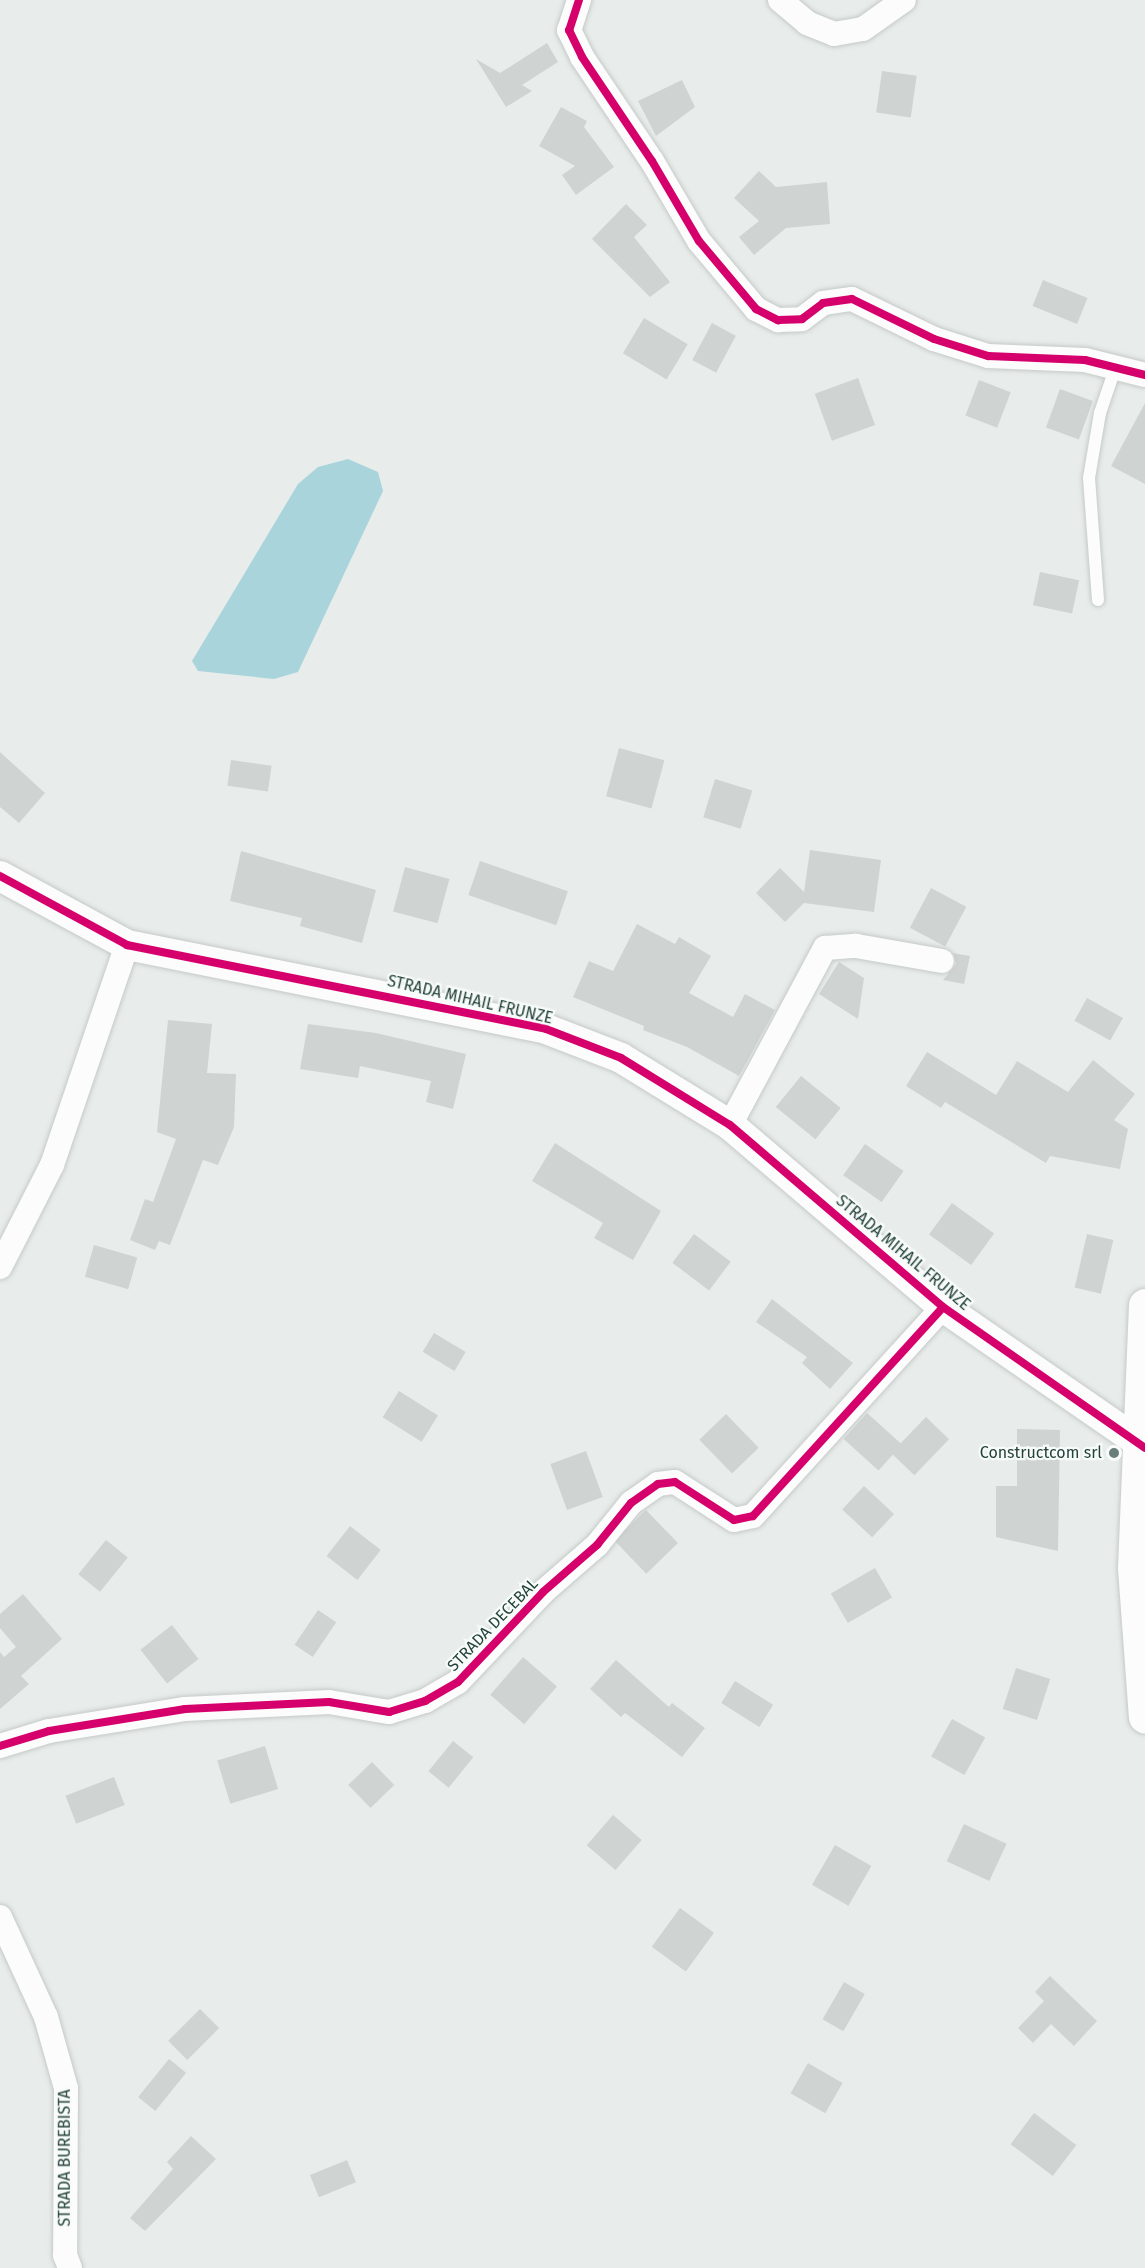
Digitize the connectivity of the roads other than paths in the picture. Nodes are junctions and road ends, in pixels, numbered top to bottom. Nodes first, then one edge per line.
1 (579, 0) edge
2 (780, 0) edge
3 (904, 0) edge
4 (1116, 364) junction
5 (1145, 375) edge
6 (1098, 600) dead end
7 (0, 876) edge
8 (127, 945) junction
9 (942, 961) dead end
10 (730, 1125) junction
11 (0, 1267) edge
12 (1145, 1305) edge
13 (944, 1307) junction
14 (1143, 1347) edge
15 (1141, 1445) edge
16 (1145, 1717) edge
17 (0, 1746) edge
18 (0, 1917) edge
19 (70, 2268) edge

1 - 4 street
2 - 3 street
4 - 5 street
4 - 6 lane
7 - 8 street, STRADA MIHAIL FRUNZE
8 - 10 street, STRADA MIHAIL FRUNZE
8 - 11 street
9 - 10 street
10 - 13 street, STRADA MIHAIL FRUNZE
12 - 14 main road
13 - 15 street, STRADA MIHAIL FRUNZE
13 - 17 street, STRADA DECEBAL
14 - 15 main road
15 - 16 main road
18 - 19 street, STRADA BUREBISTA

